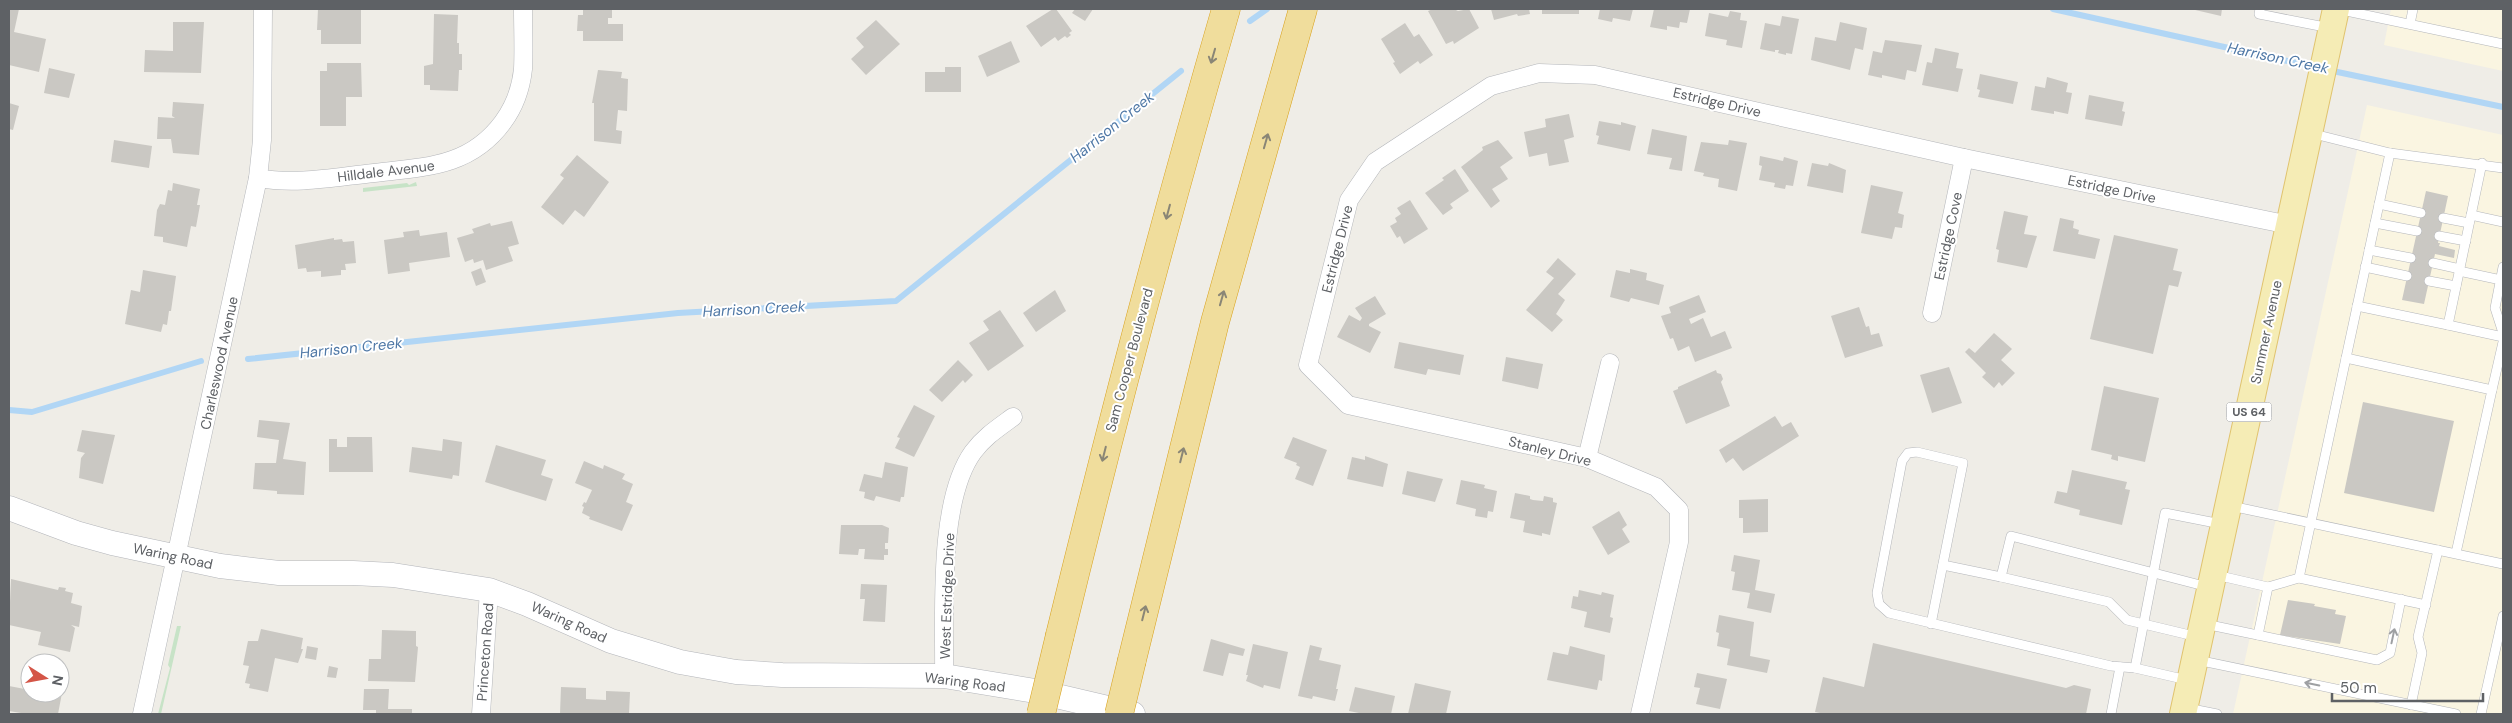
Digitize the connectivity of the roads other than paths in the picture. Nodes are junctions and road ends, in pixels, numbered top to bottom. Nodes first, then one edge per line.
1 (264, 9) edge
2 (523, 9) edge
3 (1226, 9) edge
4 (1303, 9) edge
5 (2260, 9) edge
6 (2413, 9) edge
7 (2334, 21) edge
8 (2410, 24) junction
9 (2503, 44) edge
10 (2313, 122) junction
11 (2390, 153) junction
12 (1964, 158) junction
13 (2482, 163) junction
14 (2503, 168) edge
15 (258, 178) junction
16 (2379, 204) junction
17 (2420, 213) dead end
18 (2443, 218) dead end
19 (2470, 219) junction
20 (2503, 222) edge
21 (2375, 223) junction
22 (2289, 226) junction
23 (2417, 231) dead end
24 (2439, 236) dead end
25 (2466, 241) junction
26 (2369, 250) junction
27 (2411, 258) dead end
28 (2433, 263) dead end
29 (2365, 267) junction
30 (2503, 267) edge
31 (2460, 270) junction
32 (2407, 276) dead end
33 (2500, 280) junction
34 (2429, 281) dead end
35 (2456, 286) junction
36 (2357, 306) junction
37 (1932, 313) dead end
38 (2448, 325) junction
39 (2503, 335) edge
40 (2503, 342) edge
41 (2346, 358) junction
42 (1610, 362) dead end
43 (1308, 365) joint
44 (2492, 390) junction
45 (1013, 418) dead end
46 (1587, 458) junction
47 (9, 508) edge
48 (2226, 515) junction
49 (2311, 523) junction
50 (2438, 550) junction
51 (2456, 554) junction
52 (176, 558) junction
53 (2503, 564) edge
54 (1943, 565) junction
55 (2153, 573) junction
56 (2001, 577) junction
57 (2299, 578) junction
58 (2212, 581) junction
59 (2268, 587) junction
60 (489, 590) junction
61 (2401, 600) junction
62 (2426, 605) junction
63 (2503, 616) edge
64 (1931, 624) junction
65 (2144, 624) junction
66 (2258, 635) junction
67 (2197, 650) junction
68 (2120, 667) junction
69 (2135, 668) junction
70 (944, 676) junction
71 (2411, 705) junction
72 (2184, 711) edge
73 (142, 714) edge
74 (481, 714) edge
75 (1041, 714) edge
76 (1119, 714) edge
77 (1133, 714) edge
78 (1640, 714) edge
79 (2111, 714) edge
80 (2217, 714) edge
81 (2456, 714) edge
82 (2481, 714) edge

1 - 15 street, Charleswood Avenue
2 - 15 street, Hilldale Avenue
3 -> 75 highway, Sam Cooper Boulevard, bridge
76 -> 4 highway, bridge
5 - 7 lane
6 - 8 lane
7 - 8 lane
7 - 10 main road, Summer Avenue / US 64
8 - 9 lane
10 - 11 lane
10 - 22 main road, Summer Avenue / US 64
11 - 13 lane
11 - 16 lane
12 - 22 street, Estridge Drive
12 - 37 street, Estridge Cove
12 - 43 street, Estridge Drive
13 - 14 lane
13 - 19 lane
15 - 52 street, Charleswood Avenue
16 - 17 lane
16 - 21 lane
18 - 19 lane
19 - 20 lane
19 - 25 lane
21 - 23 lane
21 - 26 lane
22 - 48 main road, Summer Avenue / US 64
24 - 25 lane
25 - 31 lane
26 - 27 lane
26 - 29 lane
28 - 31 lane
29 - 32 lane
29 - 36 lane
30 - 33 lane
31 - 33 lane
31 - 35 lane
33 - 39 lane
34 - 35 lane
35 - 38 lane
36 - 38 lane
36 - 41 lane
38 - 39 lane
40 - 44 lane
41 - 44 lane
41 - 49 lane
42 - 46 street
43 - 46 street, Stanley Drive
44 - 51 lane
45 - 70 street, West Estridge Drive
46 - 78 street, Stanley Drive
47 - 52 main road, Waring Road
48 - 49 lane
48 - 55 lane
48 - 58 main road, Summer Avenue / US 64
49 - 50 lane
49 - 57 lane
50 - 51 lane
50 - 62 lane
51 - 53 lane
52 - 60 main road, Waring Road
52 - 73 street, Charleswood Avenue
54 - 56 lane
54 - 64 lane
54 - 64 lane
55 - 56 lane
55 - 58 lane
55 - 65 lane
56 - 65 lane
57 - 59 lane
57 - 61 lane
58 - 59 lane
58 - 67 main road, Summer Avenue / US 64
59 - 66 lane
60 - 70 main road, Waring Road
60 - 74 street, Princeton Road
61 - 62 lane
66 -> 61 lane
62 - 71 lane
63 - 82 lane
64 - 68 lane
65 - 67 lane
65 - 69 lane
66 - 67 lane
67 - 69 lane
71 -> 67 lane
67 - 72 main road, Summer Avenue / US 64
68 - 69 lane
68 - 79 lane
70 - 77 main road, Waring Road
71 - 81 lane
72 - 80 lane

